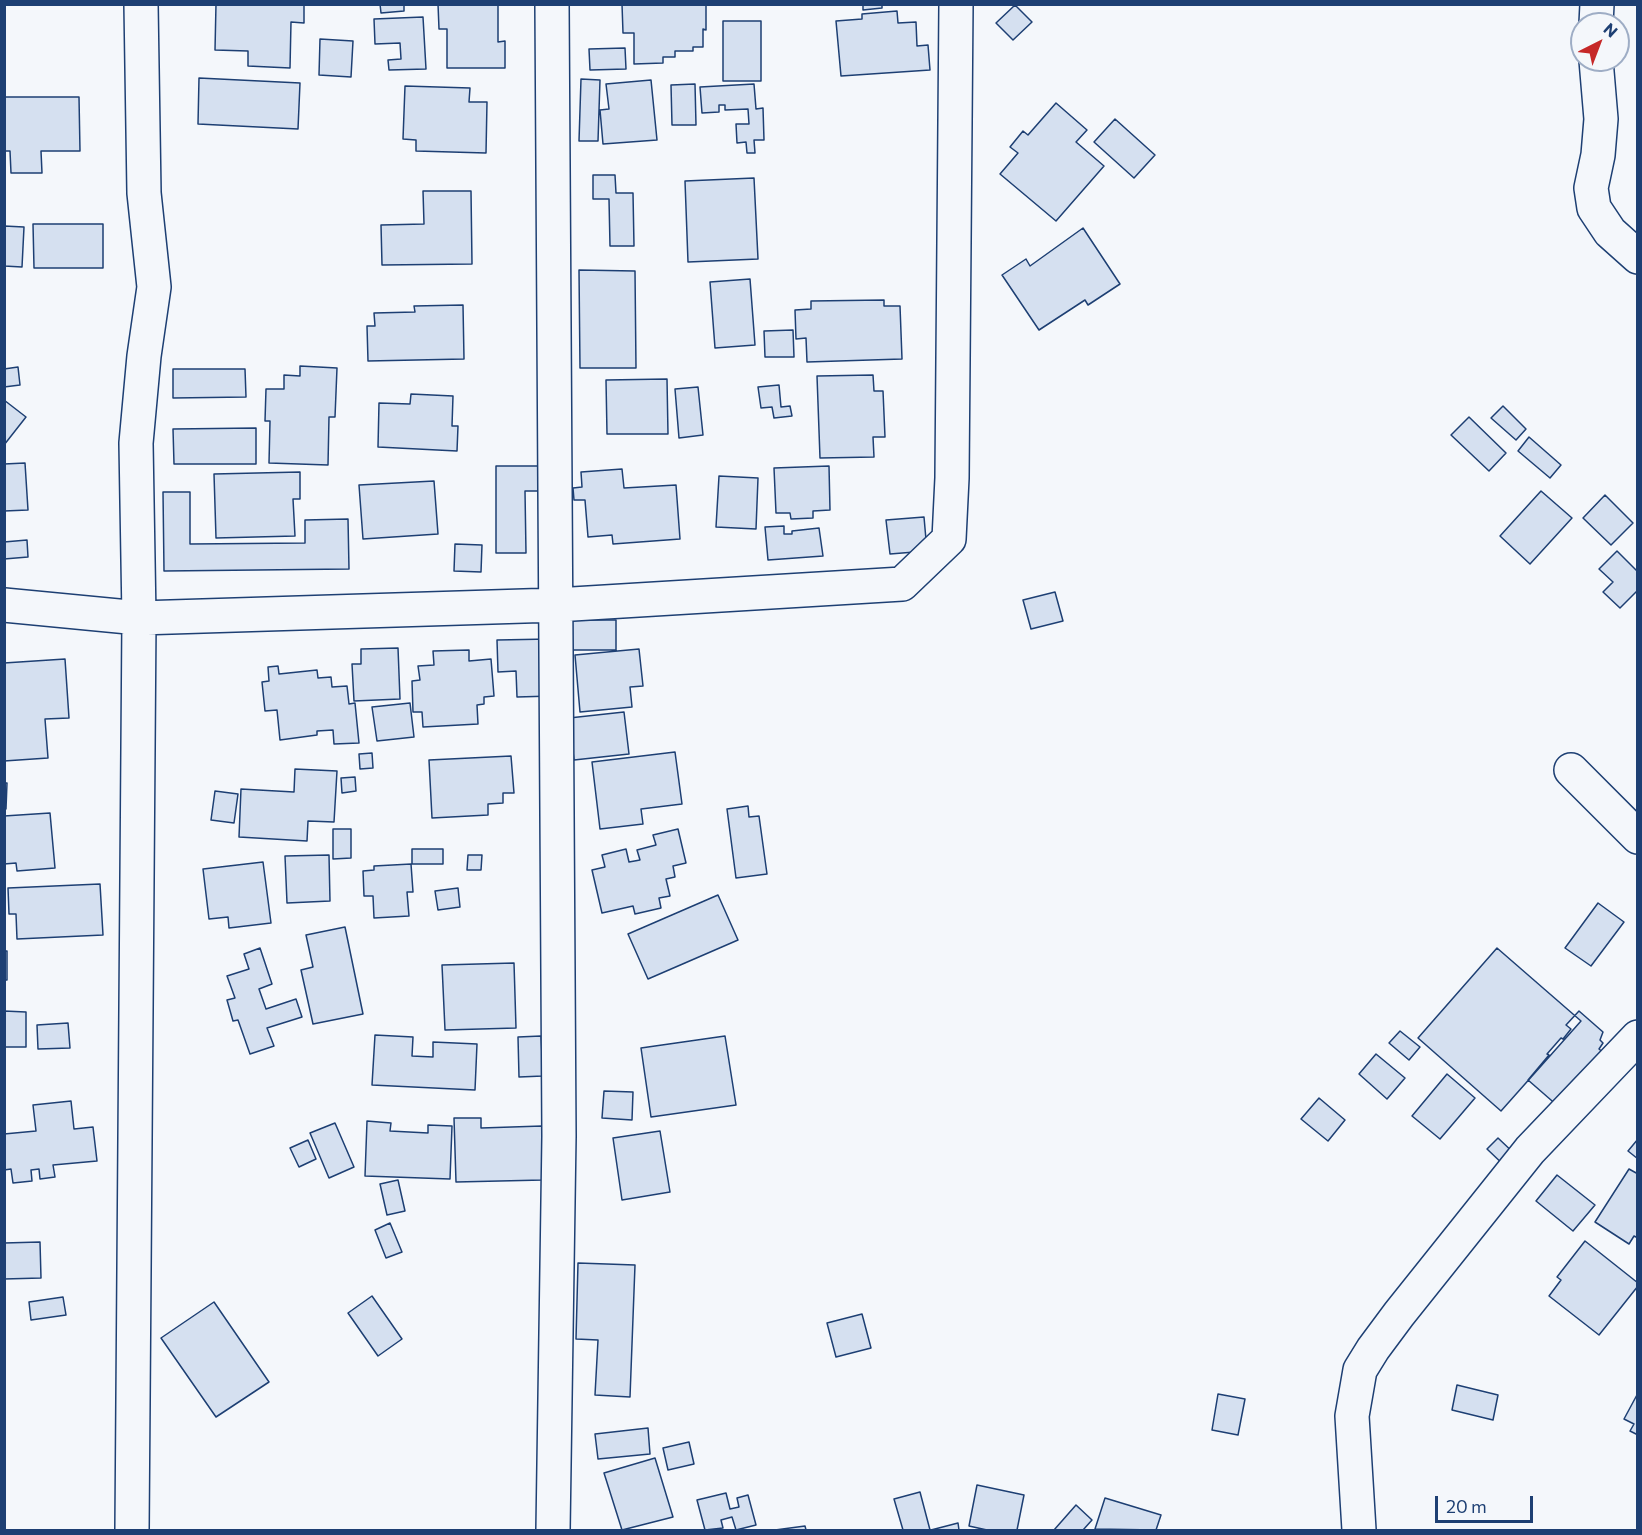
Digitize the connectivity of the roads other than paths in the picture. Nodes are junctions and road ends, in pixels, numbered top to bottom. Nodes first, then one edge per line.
1 (141, 4) edge
2 (552, 4) edge
3 (956, 4) edge
4 (1597, 72) edge
5 (1638, 257) edge
6 (4, 605) edge
7 (556, 605) junction
8 (139, 618) junction
9 (1571, 770) dead end
10 (1638, 837) edge
11 (1638, 1037) edge
12 (132, 1530) edge
13 (553, 1530) edge
14 (1359, 1530) edge

1 - 8 street
2 - 7 street
3 - 7 street
4 - 5 street
6 - 8 street
7 - 8 street
7 - 13 street
8 - 12 street
9 - 10 street
11 - 14 street

